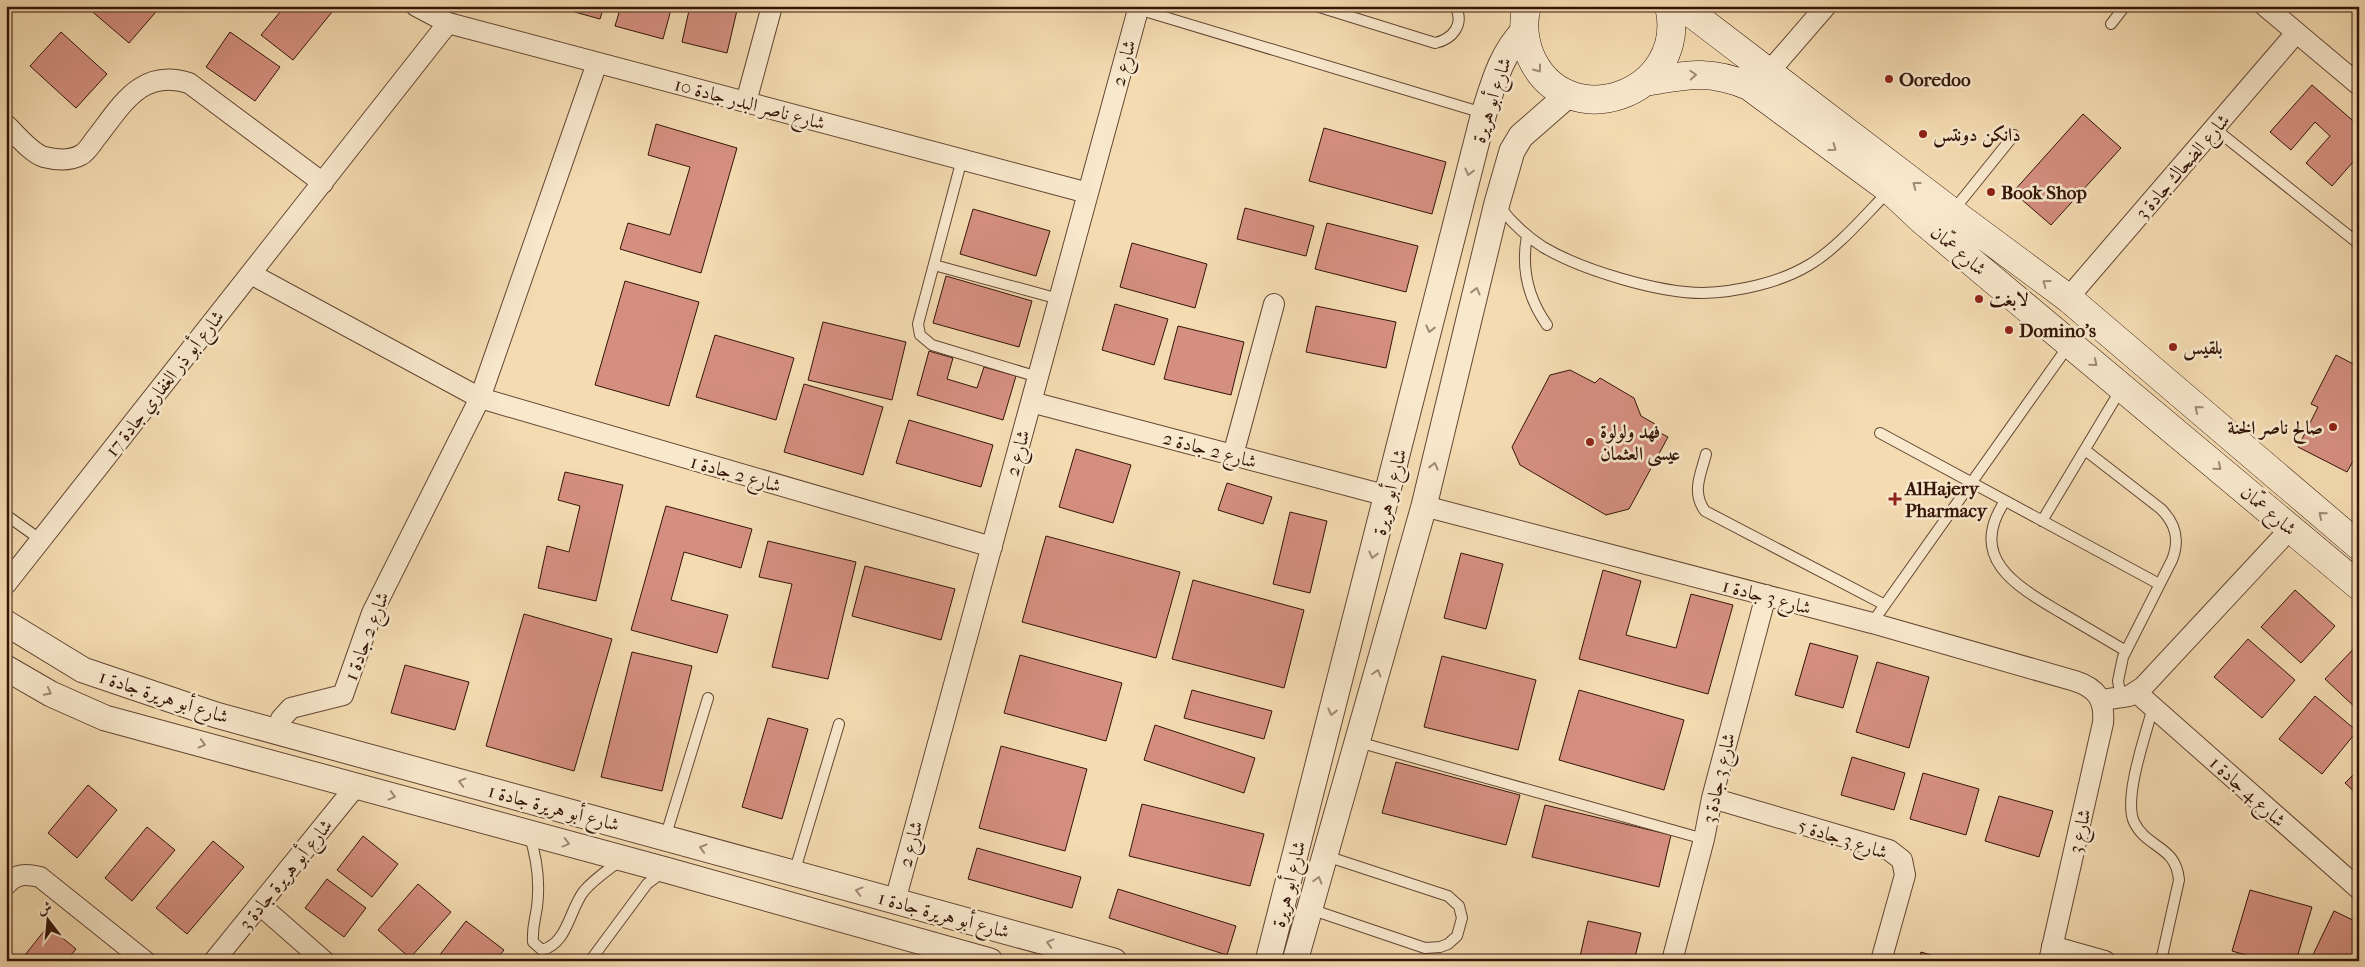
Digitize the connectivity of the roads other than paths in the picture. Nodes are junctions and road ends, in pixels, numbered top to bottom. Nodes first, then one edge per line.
1 (416, 6) edge
2 (772, 6) edge
3 (1316, 6) edge
4 (1455, 6) edge
5 (1670, 6) edge
6 (1682, 6) edge
7 (1826, 6) edge
8 (2125, 6) edge
9 (2266, 6) edge
10 (1138, 8) edge
11 (1525, 18) edge
12 (448, 23) junction
13 (2111, 24) dead end
14 (2296, 32) junction
15 (597, 63) junction
16 (1768, 73) junction
17 (1645, 82) junction
18 (2359, 85) edge
19 (1569, 94) junction
20 (746, 102) junction
21 (1484, 113) junction
22 (6, 126) edge
23 (2214, 128) junction
24 (2014, 135) dead end
25 (962, 160) junction
26 (323, 183) junction
27 (1890, 190) junction
28 (1088, 193) junction
29 (1497, 203) junction
30 (1952, 212) junction
31 (1527, 236) junction
32 (2359, 244) edge
33 (934, 265) junction
34 (251, 274) junction
35 (2068, 298) junction
36 (1059, 299) junction
37 (1274, 304) dead end
38 (1547, 325) dead end
39 (2070, 343) junction
40 (1038, 377) junction
41 (2122, 387) junction
42 (480, 398) junction
43 (1031, 402) junction
44 (1880, 434) dead end
45 (2085, 450) junction
46 (1233, 454) junction
47 (1706, 454) dead end
48 (1972, 483) junction
49 (1388, 496) junction
50 (2005, 501) junction
51 (1424, 506) junction
52 (6, 515) edge
53 (2042, 521) junction
54 (2291, 528) junction
55 (2356, 538) edge
56 (41, 540) junction
57 (992, 547) junction
58 (6, 584) edge
59 (2160, 584) junction
60 (2359, 586) edge
61 (1766, 595) junction
62 (1885, 605) junction
63 (6, 623) edge
64 (1872, 623) junction
65 (2126, 651) junction
66 (6, 668) edge
67 (2120, 697) junction
68 (708, 698) dead end
69 (2154, 707) junction
70 (838, 724) dead end
71 (279, 732) junction
72 (1358, 742) junction
73 (356, 786) junction
74 (1712, 798) junction
75 (529, 833) junction
76 (665, 838) junction
77 (1704, 840) junction
78 (1325, 856) junction
79 (624, 858) junction
80 (666, 870) junction
81 (794, 874) junction
82 (6, 885) edge
83 (2359, 889) edge
84 (895, 901) junction
85 (260, 905) junction
86 (1310, 908) junction
87 (2051, 954) edge
88 (1266, 955) edge
89 (145, 961) edge
90 (214, 961) edge
91 (324, 961) edge
92 (590, 961) edge
93 (990, 961) edge
94 (1114, 961) edge
95 (1295, 961) edge
96 (1672, 961) edge
97 (1881, 961) edge
98 (2105, 961) edge
99 (2161, 961) edge

1 - 12 street, شارع ناصر البدر جادة 10
2 - 20 street
3 - 4 lane
5 - 17 main road
6 - 16 main road, شارع عمّان
7 - 16 street
8 - 13 lane
9 - 14 street
10 - 21 lane
10 - 28 street, شارع 2
11 -> 19 main road
11 - 21 street, شارع أبو هريرة
12 - 15 street, شارع ناصر البدر جادة 10
12 - 26 street, شارع أبو ذر الغفاري جادة 17
14 - 18 street
14 - 23 street, شارع الضحاك جادة 3
15 - 20 street, شارع ناصر البدر جادة 10
15 - 42 street, شارع 2 جادة 1
30 -> 16 main road, شارع عمّان
17 - 19 main road
17 -> 27 main road, شارع عمّان
19 - 29 street, شارع أبو هريرة
20 - 25 street, شارع ناصر البدر جادة 10
21 -> 49 street, شارع أبو هريرة
22 - 26 street
23 - 32 lane
23 - 35 street, شارع الضحاك جادة 3
24 - 30 lane
25 - 28 street, شارع ناصر البدر جادة 10
25 - 33 lane
26 - 34 street, شارع أبو ذر الغفاري جادة 17
27 - 31 lane
27 - 39 main road, شارع عمّان
28 - 36 street, شارع 2
29 - 31 lane
51 -> 29 street, شارع أبو هريرة
35 -> 30 main road, شارع عمّان
31 - 38 lane
33 - 36 lane
33 - 40 lane
34 - 42 street, شارع 2 جادة 1
34 - 56 street, شارع أبو ذر الغفاري جادة 17
55 -> 35 main road, شارع عمّان
36 - 40 street, شارع 2
37 - 46 street
39 -> 41 main road, شارع عمّان
39 - 48 lane
40 - 43 street, شارع 2
41 - 45 lane
41 -> 54 main road, شارع عمّان
42 - 57 street, شارع 2 جادة 1
42 - 71 street, شارع 2 جادة 1
43 - 46 street, شارع 2 جادة 2
43 - 57 street, شارع 2
44 - 48 lane
45 - 53 lane
45 - 59 lane
46 - 49 street, شارع 2 جادة 2
47 - 62 lane
48 - 50 lane
48 - 62 lane
49 -> 88 street, شارع أبو هريرة
50 - 53 lane
50 - 65 lane
51 - 61 street, شارع 3 جادة 1
72 -> 51 street, شارع أبو هريرة
52 - 56 lane
53 - 59 lane
54 - 60 main road, شارع عمّان
54 - 67 street
56 - 58 street, شارع أبو ذر الغفاري جادة 17
57 - 84 street, شارع 2
59 - 65 lane
61 - 64 street, شارع 3 جادة 1
61 - 74 street, شارع 3 جادة 3
62 - 64 lane
63 - 71 street, شارع أبو هريرة جادة 1
64 - 67 street, شارع 3 جادة 1
65 - 67 lane
66 -> 73 street, شارع أبو هريرة جادة 1
67 - 69 street, شارع 4 جادة 1
67 - 87 street, شارع 3
68 - 76 lane
69 - 83 street, شارع 4 جادة 1
69 - 99 lane
70 - 81 lane
76 -> 71 street, شارع أبو هريرة جادة 1
72 - 77 lane
72 - 78 street, شارع أبو هريرة
73 -> 75 street, شارع أبو هريرة جادة 1
73 - 85 street, شارع أبو هريرة جادة 3
74 - 77 street, شارع 3 جادة 3
74 - 97 street, شارع 3 جادة 5
75 -> 79 street, شارع أبو هريرة جادة 1
75 - 79 lane
81 -> 76 street, شارع أبو هريرة جادة 1
77 - 96 street, شارع 3 جادة 3
86 -> 78 street, شارع أبو هريرة
78 - 86 lane
79 - 80 street, شارع أبو هريرة جادة 1
80 - 92 lane
80 - 93 street, شارع أبو هريرة جادة 1
84 -> 81 street, شارع أبو هريرة جادة 1
82 - 89 street
94 -> 84 street, شارع أبو هريرة جادة 1
85 - 90 street, شارع أبو هريرة جادة 3
85 - 91 street
86 - 95 street, شارع أبو هريرة
87 - 98 street

